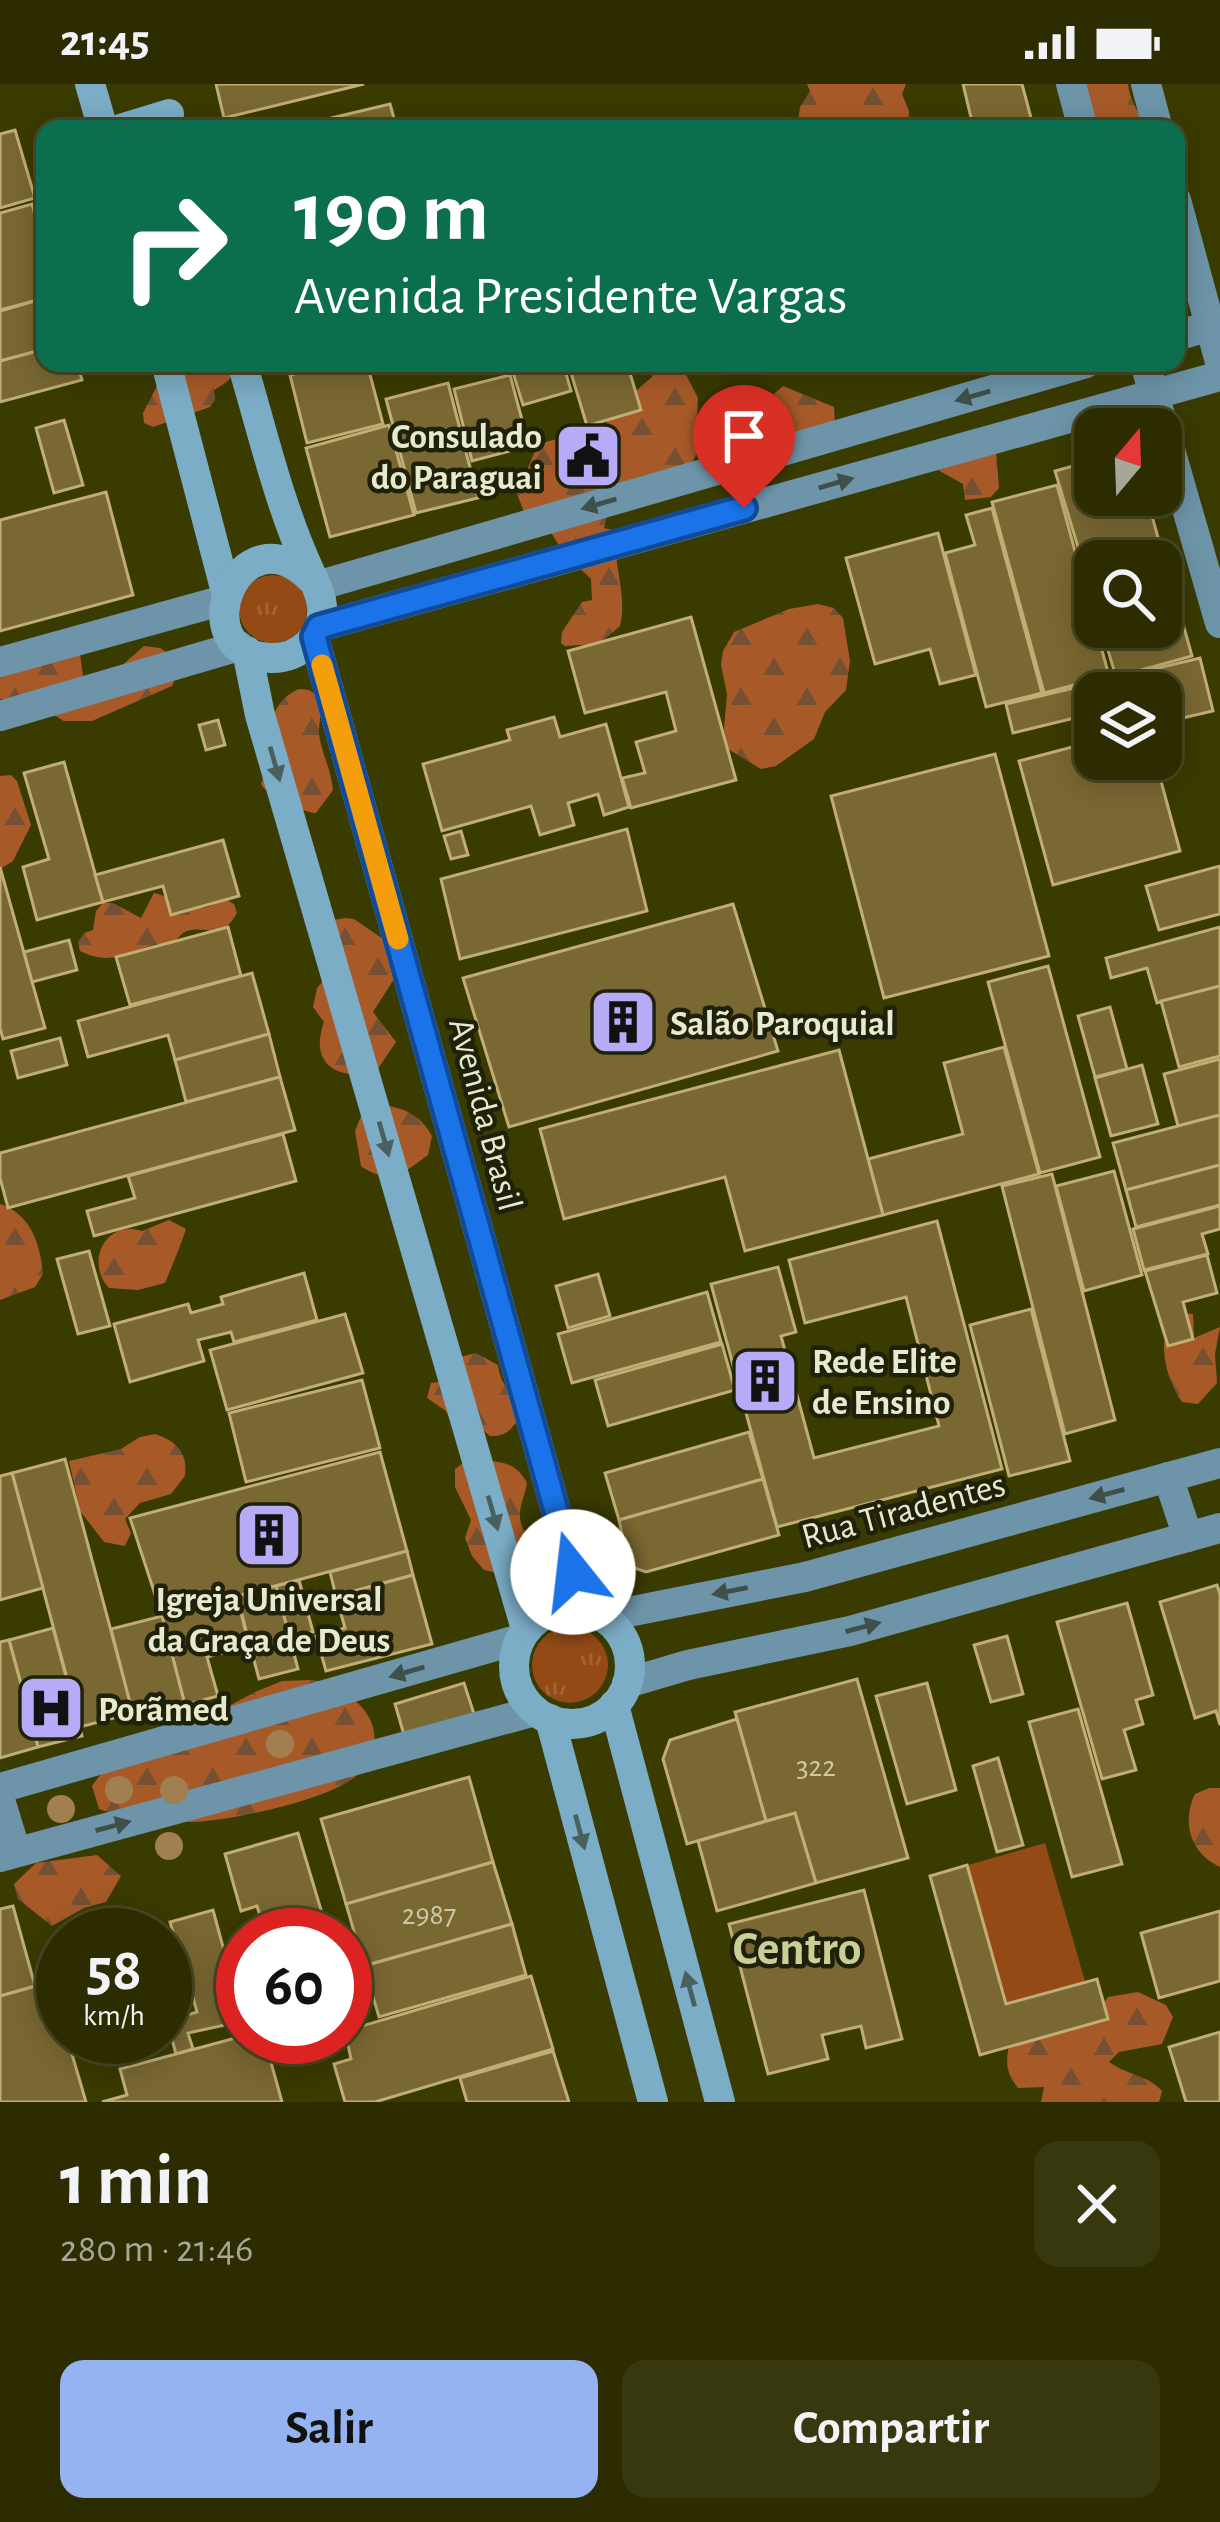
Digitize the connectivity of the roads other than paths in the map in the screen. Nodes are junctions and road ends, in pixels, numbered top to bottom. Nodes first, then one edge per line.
1 (90, 84) edge
2 (1071, 84) edge
3 (1146, 84) edge
4 (101, 120) edge
5 (1081, 120) edge
6 (1156, 120) edge
7 (1185, 229) edge
8 (1215, 325) edge
9 (1185, 333) edge
10 (1220, 362) edge
11 (168, 372) edge
12 (245, 372) edge
13 (1055, 372) edge
14 (1148, 372) edge
15 (1220, 376) edge
16 (1154, 393) junction
17 (315, 584) junction
18 (225, 596) junction
19 (1220, 623) edge
20 (316, 632) junction
21 (243, 648) junction
22 (0, 662) edge
23 (0, 716) edge
24 (1220, 1463) edge
25 (1168, 1477) junction
26 (1220, 1528) edge
27 (1188, 1537) junction
28 (595, 1614) junction
29 (523, 1635) junction
30 (621, 1694) junction
31 (542, 1715) junction
32 (0, 1788) edge
33 (0, 1800) edge
34 (8, 1855) edge
35 (653, 2102) edge
36 (720, 2102) edge

1 - 4 main road
2 - 5 main road
3 - 6 main road
7 - 8 main road
8 - 9 main road
8 - 10 main road
11 - 18 main road
12 - 17 main road
13 -> 17 main road
14 - 16 main road
15 - 16 main road
16 - 19 main road
20 -> 16 main road
17 - 18 main road
17 - 20 main road
18 - 21 main road
18 - 22 main road
20 - 21 main road
20 - 28 main road, Avenida Brasil
21 - 23 main road
21 -> 29 main road
24 - 25 main road, Rua Tiradentes
25 - 27 main road
25 -> 28 main road, Rua Tiradentes
26 - 27 main road
30 -> 27 main road
28 - 29 main road
28 - 30 main road
29 - 31 main road
29 -> 32 main road
30 - 31 main road
36 -> 30 main road
34 -> 31 main road
31 -> 35 main road
33 - 34 main road

